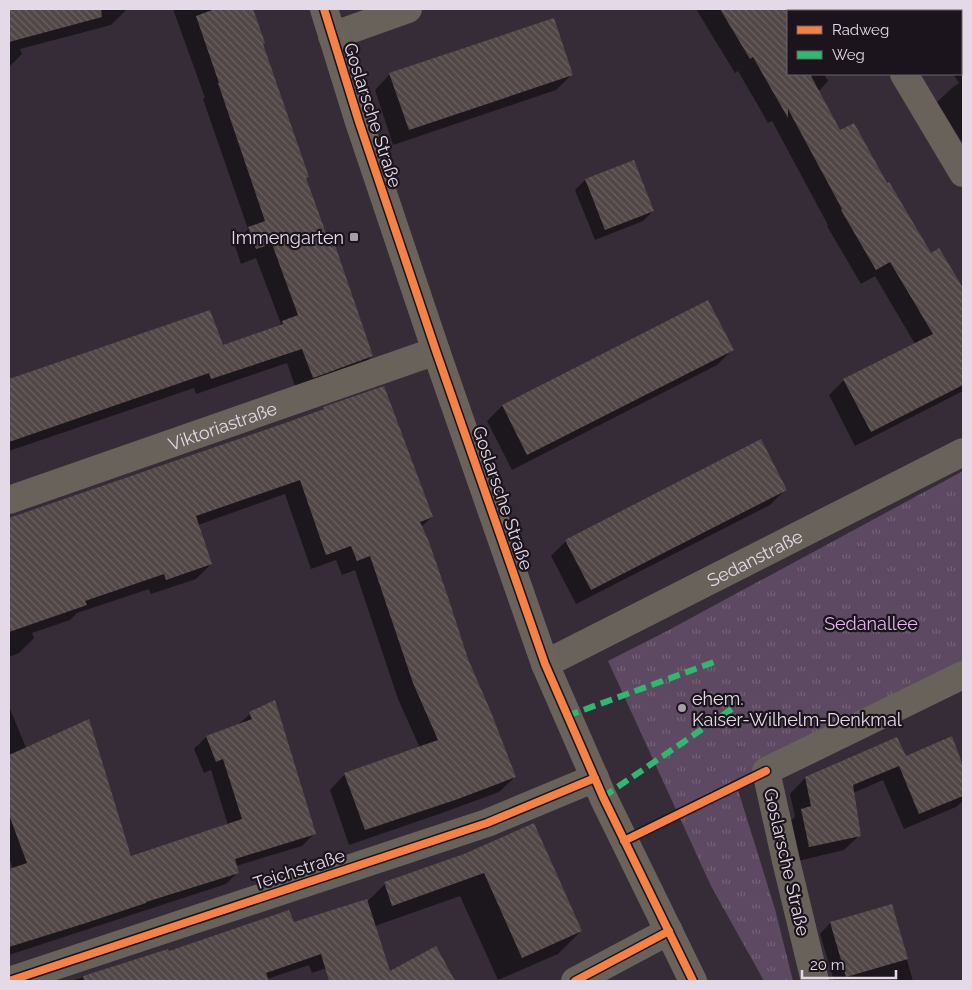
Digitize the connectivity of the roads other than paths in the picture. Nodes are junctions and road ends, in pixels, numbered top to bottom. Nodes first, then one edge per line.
1 (324, 9) edge
2 (408, 9) edge
3 (332, 36) junction
4 (905, 75) edge
5 (963, 174) edge
6 (436, 351) junction
7 (963, 452) edge
8 (9, 500) edge
9 (545, 664) junction
10 (963, 675) edge
11 (595, 778) junction
12 (669, 930) junction
13 (9, 980) edge
14 (575, 981) edge
15 (693, 981) edge
16 (815, 981) edge

1 - 3 main road, Goslarsche Straße
2 - 3 street
3 - 6 main road, Goslarsche Straße
4 - 5 street
6 - 8 street, Viktoriastraße
6 - 9 main road, Goslarsche Straße
7 - 9 street, Sedanstraße
9 - 11 main road, Goslarsche Straße
10 - 16 street, Goslarsche Straße
11 - 12 main road, Goslarsche Straße
11 - 13 street, Teichstraße
12 - 14 street
12 - 15 main road, Goslarsche Straße

